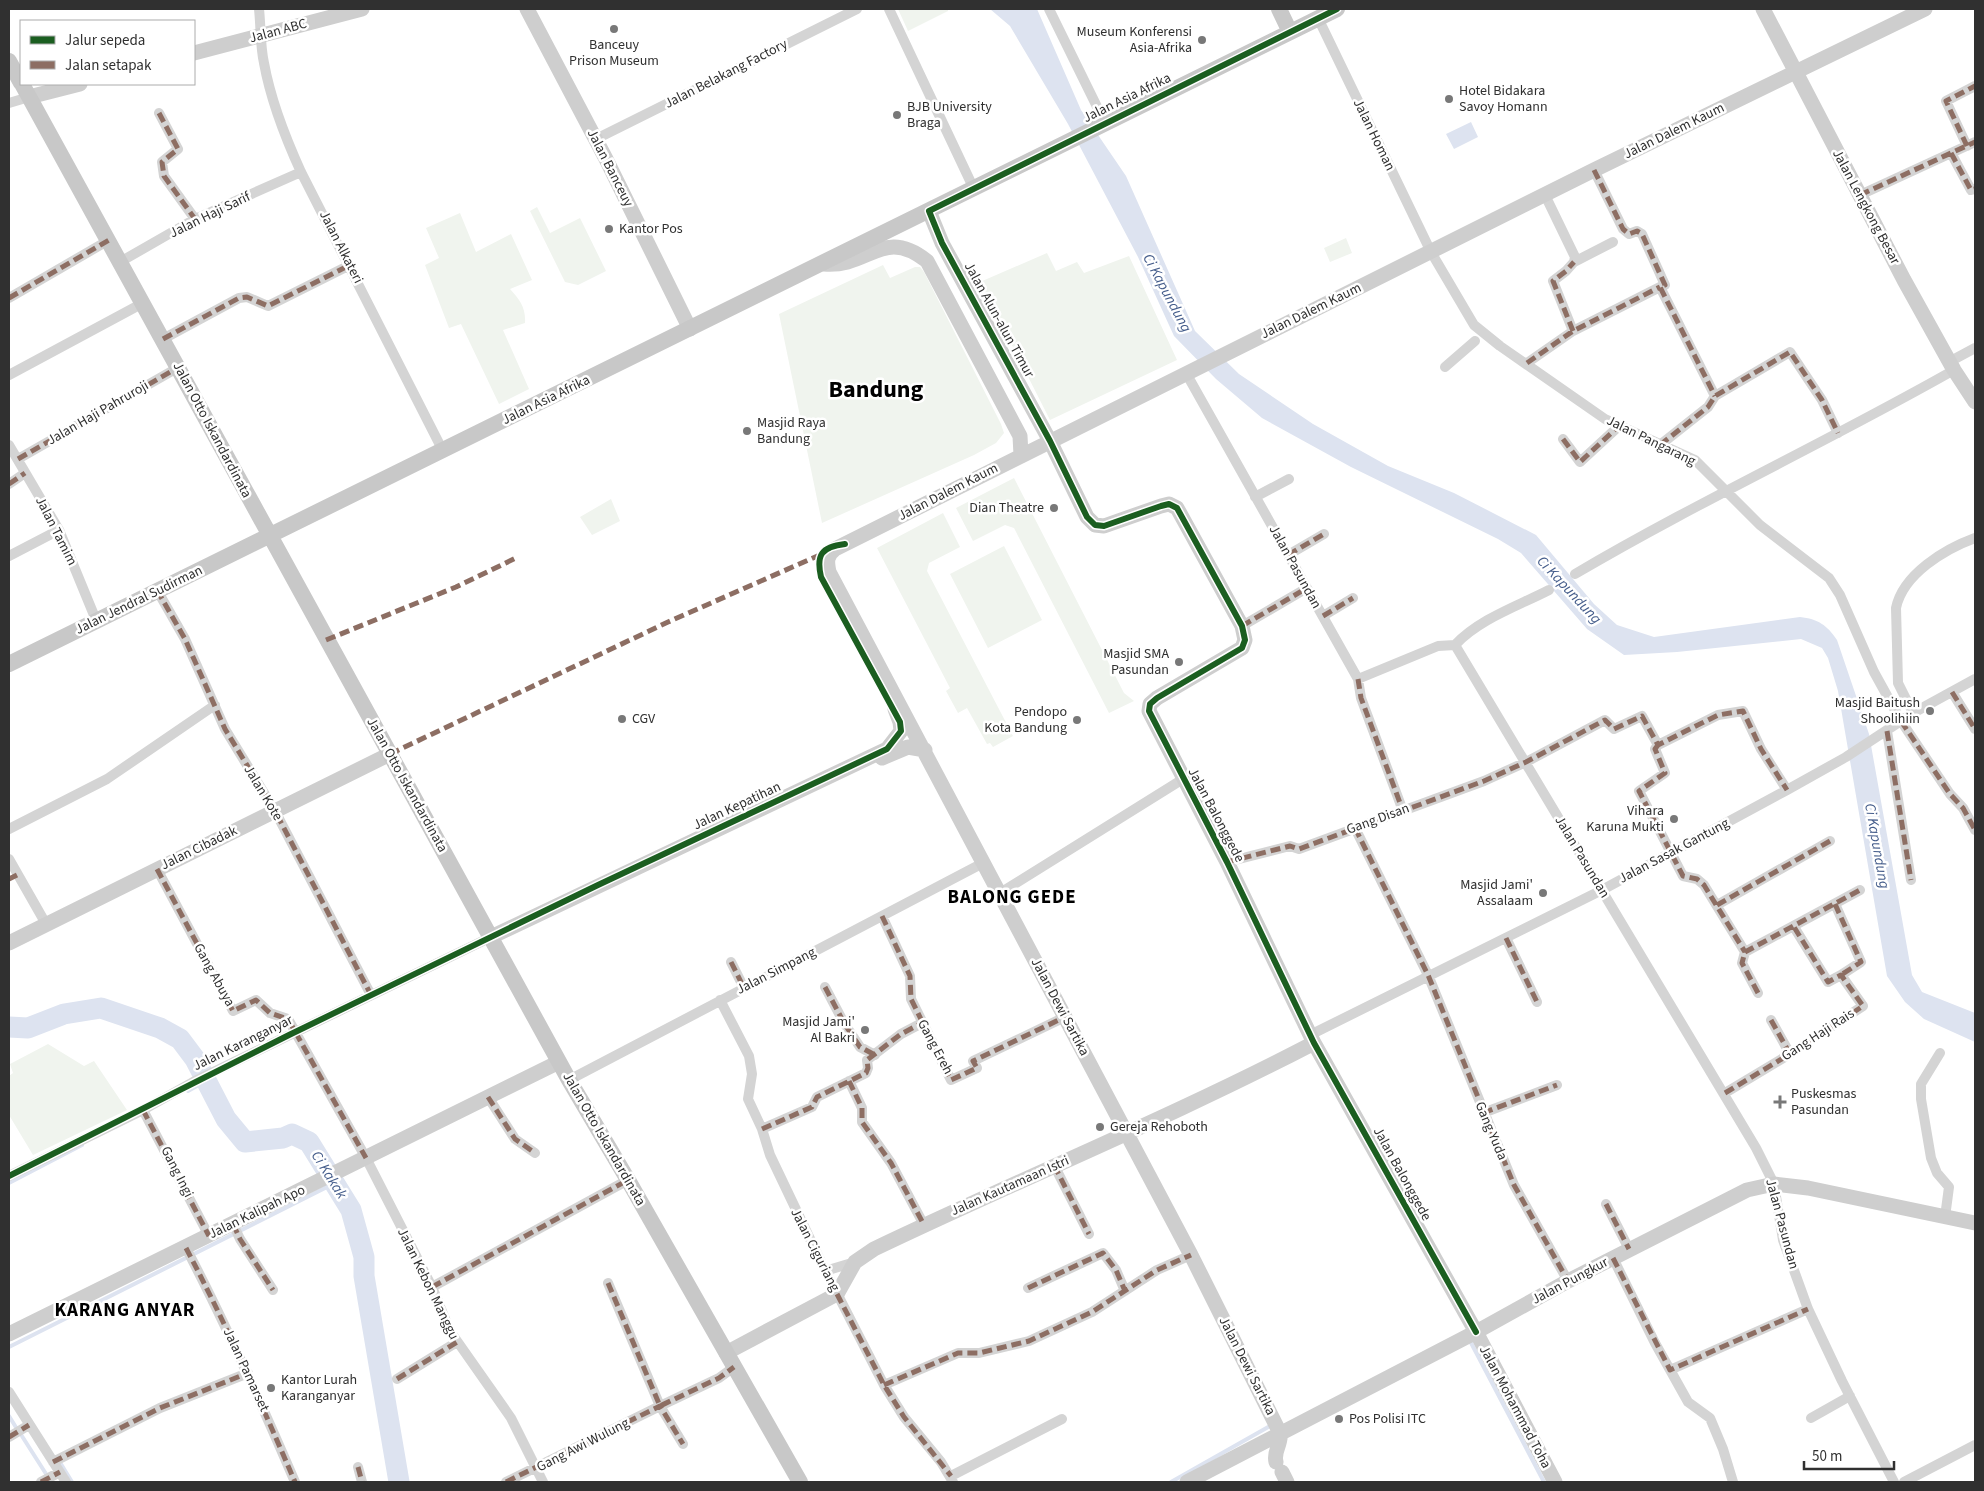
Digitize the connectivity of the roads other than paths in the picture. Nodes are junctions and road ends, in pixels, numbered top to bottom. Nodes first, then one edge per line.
1 (259, 9) edge
2 (362, 9) edge
3 (527, 9) edge
4 (857, 9) edge
5 (889, 9) edge
6 (1050, 9) edge
7 (1279, 9) edge
8 (1337, 9) edge
9 (1763, 9) edge
10 (1925, 9) edge
11 (1318, 18) junction
12 (1290, 32) junction
13 (261, 35) junction
14 (195, 54) edge
15 (9, 61) edge
16 (1795, 72) junction
17 (20, 81) edge
18 (66, 85) edge
19 (1975, 86) edge
20 (24, 88) edge
21 (9, 103) edge
22 (159, 113) dead end
23 (1105, 123) junction
24 (596, 139) junction
25 (1971, 144) edge
26 (1951, 153) junction
27 (1594, 170) junction
28 (301, 172) junction
29 (973, 187) junction
30 (1975, 189) edge
31 (1545, 195) junction
32 (1860, 196) junction
33 (929, 210) junction
34 (195, 218) junction
35 (108, 240) junction
36 (1613, 242) dead end
37 (1431, 252) junction
38 (120, 262) junction
39 (1574, 262) junction
40 (824, 264) junction
41 (350, 265) junction
42 (1660, 287) junction
43 (9, 298) edge
44 (143, 303) junction
45 (690, 329) junction
46 (1573, 331) junction
47 (163, 339) junction
48 (1474, 341) dead end
49 (1975, 348) edge
50 (1527, 363) junction
51 (1952, 366) junction
52 (179, 367) junction
53 (1445, 367) dead end
54 (1192, 370) junction
55 (9, 375) edge
56 (1715, 396) junction
57 (1975, 402) edge
58 (1619, 426) junction
59 (1838, 434) junction
60 (1563, 439) dead end
61 (1050, 441) junction
62 (9, 444) edge
63 (1660, 445) junction
64 (443, 451) junction
65 (1021, 455) junction
66 (18, 459) junction
67 (25, 473) junction
68 (1289, 479) dead end
69 (9, 484) edge
70 (1726, 491) junction
71 (1256, 497) junction
72 (59, 530) junction
73 (1324, 534) dead end
74 (269, 537) junction
75 (1975, 538) edge
76 (844, 544) junction
77 (829, 555) joint
78 (1288, 555) junction
79 (9, 556) edge
80 (1575, 574) dead end
81 (1307, 588) junction
82 (158, 590) junction
83 (1549, 590) dead end
84 (1353, 598) dead end
85 (1323, 616) junction
86 (96, 620) junction
87 (1242, 626) junction
88 (864, 644) junction
89 (1456, 645) junction
90 (9, 664) edge
91 (1358, 679) junction
92 (1975, 679) edge
93 (1952, 692) junction
94 (215, 705) junction
95 (1913, 713) junction
96 (1901, 721) junction
97 (1975, 729) edge
98 (1887, 731) junction
99 (1658, 745) junction
100 (925, 750) junction
101 (390, 754) junction
102 (1526, 762) junction
103 (1183, 779) junction
104 (1787, 790) junction
105 (275, 811) junction
106 (1403, 811) junction
107 (1355, 828) junction
108 (9, 829) edge
109 (1975, 830) edge
110 (1830, 841) dead end
111 (1671, 852) junction
112 (9, 859) edge
113 (1227, 862) junction
114 (984, 863) junction
115 (157, 869) junction
116 (13, 877) edge
117 (1911, 880) dead end
118 (1602, 890) junction
119 (1860, 890) dead end
120 (1000, 893) junction
121 (1835, 904) junction
122 (1717, 905) junction
123 (882, 916) junction
124 (46, 924) junction
125 (1794, 927) junction
126 (1506, 938) junction
127 (9, 943) edge
128 (495, 944) junction
129 (1745, 952) junction
130 (731, 962) dead end
131 (1428, 975) junction
132 (1841, 975) junction
133 (825, 987) dead end
134 (744, 988) junction
135 (1758, 992) dead end
136 (371, 995) junction
137 (720, 1000) junction
138 (1537, 1002) dead end
139 (1065, 1016) junction
140 (1771, 1020) dead end
141 (922, 1023) junction
142 (295, 1032) junction
143 (1312, 1039) junction
144 (1940, 1053) dead end
145 (875, 1054) junction
146 (1790, 1054) junction
147 (559, 1062) junction
148 (568, 1080) junction
149 (849, 1081) junction
150 (1557, 1085) dead end
151 (1724, 1093) junction
152 (488, 1097) junction
153 (143, 1110) junction
154 (1483, 1113) junction
155 (762, 1129) junction
156 (1127, 1135) junction
157 (535, 1153) dead end
158 (366, 1158) junction
159 (1054, 1165) junction
160 (9, 1176) edge
161 (628, 1180) junction
162 (1774, 1184) junction
163 (1606, 1204) dead end
164 (1946, 1217) junction
165 (1975, 1223) edge
166 (924, 1225) junction
167 (236, 1231) junction
168 (1089, 1234) dead end
169 (209, 1236) junction
170 (1629, 1249) junction
171 (189, 1254) junction
172 (1191, 1255) junction
173 (1612, 1258) junction
174 (855, 1262) junction
175 (825, 1271) junction
176 (1568, 1281) junction
177 (608, 1283) dead end
178 (432, 1287) junction
179 (1028, 1288) dead end
180 (273, 1290) dead end
181 (1125, 1291) junction
182 (837, 1294) junction
183 (1808, 1309) junction
184 (1476, 1332) junction
185 (9, 1334) edge
186 (457, 1342) junction
187 (730, 1360) junction
188 (1670, 1370) junction
189 (248, 1373) junction
190 (397, 1379) dead end
191 (884, 1385) junction
192 (9, 1392) edge
193 (1850, 1396) junction
194 (660, 1406) junction
195 (1811, 1418) dead end
196 (1062, 1419) dead end
197 (29, 1425) junction
198 (1280, 1433) junction
199 (9, 1437) edge
200 (683, 1444) dead end
201 (1975, 1445) edge
202 (53, 1462) junction
203 (358, 1467) dead end
204 (535, 1469) junction
205 (60, 1472) junction
206 (1281, 1472) edge
207 (952, 1479) edge
208 (41, 1482) edge
209 (66, 1482) edge
210 (295, 1482) edge
211 (362, 1482) edge
212 (506, 1482) edge
213 (543, 1482) edge
214 (800, 1482) edge
215 (1187, 1482) edge
216 (1555, 1482) edge
217 (1733, 1482) edge
218 (1894, 1482) edge
219 (1904, 1482) edge

1 - 13 street, Jalan Alkateri
2 - 13 street, Jalan ABC
3 - 24 street, Jalan Banceuy
4 - 24 street, Jalan Belakang Factory
5 - 29 street
6 - 23 street
7 - 12 main road
8 - 11 main road, Jalan Asia Afrika
9 - 16 street, Jalan Lengkong Besar
10 - 16 street, Jalan Dalem Kaum
11 - 12 main road, Jalan Asia Afrika
11 - 37 street, Jalan Homan
12 - 23 main road, Jalan Asia Afrika
13 - 14 street, Jalan ABC
13 - 28 street, Jalan Alkateri
15 - 17 main road, Jalan Otto Iskandardinata
16 - 27 street, Jalan Dalem Kaum
16 - 32 street, Jalan Lengkong Besar
18 - 20 street
19 - 25 street
20 - 21 street
20 - 35 main road, Jalan Otto Iskandardinata
22 - 34 street
23 - 29 main road, Jalan Asia Afrika
24 - 45 street, Jalan Banceuy
25 - 26 street
26 - 30 street
26 - 32 street
27 - 31 street, Jalan Dalem Kaum
27 - 42 street
28 - 34 street, Jalan Haji Sarif
28 - 41 street, Jalan Alkateri
29 - 33 main road, Jalan Asia Afrika
31 - 37 street, Jalan Dalem Kaum
31 - 39 street
32 - 51 street, Jalan Lengkong Besar
33 - 40 main road, Jalan Asia Afrika
33 - 61 street, Jalan Alun-alun Timur
34 - 38 street, Jalan Haji Sarif
35 - 38 main road, Jalan Otto Iskandardinata
35 - 43 street
36 - 39 street
37 - 50 street, Jalan Pangarang
37 - 54 street, Jalan Dalem Kaum
38 - 44 main road, Jalan Otto Iskandardinata
39 - 46 street
40 - 45 main road, Jalan Asia Afrika
40 - 65 street, Jalan Asia Afrika
41 - 47 street
41 - 64 street, Jalan Alkateri
42 - 46 street
42 - 56 street
44 - 47 main road, Jalan Otto Iskandardinata
44 - 55 street
45 - 64 main road, Jalan Asia Afrika
46 - 50 street
47 - 52 main road, Jalan Otto Iskandardinata
48 - 53 street
49 - 51 street
50 - 58 street, Jalan Pangarang
51 - 57 street, Jalan Lengkong Besar
51 - 59 street
52 - 66 street, Jalan Haji Pahruroji
52 - 74 main road, Jalan Otto Iskandardinata
54 - 61 street, Jalan Dalem Kaum
54 - 71 street, Jalan Pasundan
56 - 59 street
56 - 63 street
58 - 60 street
58 - 63 street, Jalan Pangarang
59 - 70 street
61 - 65 street, Jalan Dalem Kaum
61 - 87 street
62 - 66 street, Jalan Tamim
63 - 70 street, Jalan Pangarang
64 - 74 main road, Jalan Asia Afrika
65 - 76 street, Jalan Dalem Kaum
66 - 67 street, Jalan Tamim
67 - 69 street
67 - 72 street, Jalan Tamim
68 - 71 street
70 - 80 street
70 - 96 street, Jalan Pangarang
71 - 78 street, Jalan Pasundan
72 - 79 street
72 - 86 street, Jalan Tamim
73 - 78 street
74 - 82 main road, Jalan Jendral Sudirman
74 - 101 main road, Jalan Otto Iskandardinata
75 - 95 street
76 - 77 street, Jalan Dalem Kaum
76 - 88 street, Jalan Dewi Sartika
77 - 88 street, Jalan Dewi Sartika
78 - 81 street, Jalan Pasundan
81 - 85 street, Jalan Pasundan
81 - 87 street
82 - 86 main road, Jalan Jendral Sudirman
82 - 94 street, Jalan Kote
83 - 89 street
84 - 85 street
85 - 91 street, Jalan Pasundan
86 - 90 main road, Jalan Jendral Sudirman
87 - 103 street, Jalan Balonggede
88 - 100 street, Jalan Dewi Sartika
88 - 128 street, Jalan Kepatihan
89 - 91 street
89 - 102 street, Jalan Pasundan
91 - 106 street, Jalan Pasundan
92 - 93 street, Jalan Sasak Gantung
93 - 95 street, Jalan Sasak Gantung
93 - 97 street
94 - 105 street, Jalan Kote
94 - 108 street
95 - 96 street, Jalan Sasak Gantung
96 - 98 street, Jalan Sasak Gantung
96 - 109 street, Jalan Pangarang
98 - 104 street, Jalan Sasak Gantung
98 - 117 street
99 - 102 street, Gang Disan
99 - 104 street
99 - 111 street
100 - 114 street, Jalan Dewi Sartika
100 - 128 street, Jalan Kepatihan
101 - 105 street, Jalan Cibadak
101 - 128 main road, Jalan Otto Iskandardinata
102 - 106 street, Gang Disan
102 - 118 street, Jalan Pasundan
103 - 113 street, Jalan Balonggede
103 - 120 street
104 - 111 street, Jalan Sasak Gantung
105 - 115 street, Jalan Cibadak
105 - 136 street, Jalan Kote
106 - 107 street, Gang Disan
107 - 113 street, Gang Disan
107 - 131 street, Gang Yuda
110 - 122 street
111 - 118 street, Jalan Sasak Gantung
111 - 122 street
112 - 116 street
113 - 143 street, Jalan Balonggede
114 - 120 street, Jalan Dewi Sartika
114 - 123 street, Jalan Simpang
115 - 124 street, Jalan Cibadak
115 - 142 street, Gang Abuya
116 - 124 street
118 - 126 street, Jalan Sasak Gantung
118 - 151 street, Jalan Pasundan
119 - 121 street
120 - 139 street, Jalan Dewi Sartika
121 - 125 street
121 - 132 street
122 - 129 street
123 - 134 street, Jalan Simpang
123 - 141 street, Gang Ereh
124 - 127 street, Jalan Cibadak
125 - 129 street
125 - 132 street
126 - 131 street, Jalan Sasak Gantung
126 - 138 street
128 - 136 street, Jalan Karanganyar
128 - 147 main road, Jalan Otto Iskandardinata
129 - 135 street
130 - 134 street
131 - 143 street, Jalan Sasak Gantung
131 - 154 street, Gang Yuda
132 - 146 street, Gang Haji Rais
133 - 145 street
134 - 137 street, Jalan Simpang
136 - 142 street, Jalan Karanganyar
137 - 148 street, Jalan Simpang
137 - 155 street, Jalan Ciguriang
139 - 141 street, Gang Ereh
139 - 156 street, Jalan Dewi Sartika
140 - 146 street
141 - 145 street
142 - 153 street, Jalan Karanganyar
142 - 158 street, Jalan Kebon Manggu
143 - 156 street, Jalan Kautamaan Istri
143 - 184 street, Jalan Balonggede
144 - 164 street
145 - 149 street
146 - 151 street, Gang Haji Rais
147 - 148 main road, Jalan Otto Iskandardinata
147 - 152 street, Jalan Kalipah Apo
148 - 161 main road, Jalan Otto Iskandardinata
149 - 155 street
149 - 166 street
150 - 154 street
151 - 162 street, Jalan Pasundan
152 - 157 street
152 - 158 street, Jalan Kalipah Apo
153 - 160 street, Jalan Karanganyar
153 - 169 street, Gang Ingi
154 - 176 street, Gang Yuda
155 - 175 street, Jalan Ciguriang
156 - 159 street, Jalan Kautamaan Istri
156 - 172 street, Jalan Dewi Sartika
158 - 167 street, Jalan Kalipah Apo
158 - 178 street, Jalan Kebon Manggu
159 - 166 street, Jalan Kautamaan Istri
159 - 168 street
161 - 178 street
161 - 187 main road, Jalan Otto Iskandardinata
162 - 164 street, Jalan Pungkur
162 - 170 street, Jalan Pungkur
162 - 183 street, Jalan Pasundan
163 - 170 street
164 - 165 street, Jalan Pungkur
166 - 174 street, Jalan Kautamaan Istri
167 - 169 street, Jalan Kalipah Apo
167 - 180 street
169 - 171 street, Jalan Kalipah Apo
170 - 173 street, Jalan Pungkur
171 - 185 street, Jalan Kalipah Apo
171 - 189 street, Jalan Pamarset
172 - 181 street
172 - 198 street, Jalan Dewi Sartika
173 - 176 street, Jalan Pungkur
173 - 188 street
174 - 175 street
174 - 182 street, Jalan Kautamaan Istri
175 - 182 street, Jalan Ciguriang
176 - 184 street, Jalan Pungkur
177 - 194 street
178 - 186 street, Jalan Kebon Manggu
179 - 181 street
181 - 191 street
182 - 187 street
182 - 191 street, Jalan Ciguriang
183 - 188 street
183 - 193 street, Jalan Pasundan
184 - 198 street, Jalan Pungkur
184 - 216 street, Jalan Mohammad Toha
186 - 190 street
186 - 204 street, Jalan Kebon Manggu
187 - 194 street, Gang Awi Wulung
187 - 214 main road, Jalan Otto Iskandardinata
188 - 217 street
189 - 202 street
189 - 210 street, Jalan Pamarset
191 - 207 street, Jalan Ciguriang
192 - 197 street
193 - 195 street
193 - 218 street, Jalan Pasundan
194 - 200 street
194 - 204 street, Gang Awi Wulung
196 - 207 street
197 - 199 street
197 - 202 street
198 - 206 street
198 - 215 street, Jalan Pungkur
201 - 219 street
202 - 205 street
203 - 211 street
204 - 212 street, Gang Awi Wulung
204 - 213 street, Jalan Kebon Manggu
205 - 208 street
205 - 209 street

